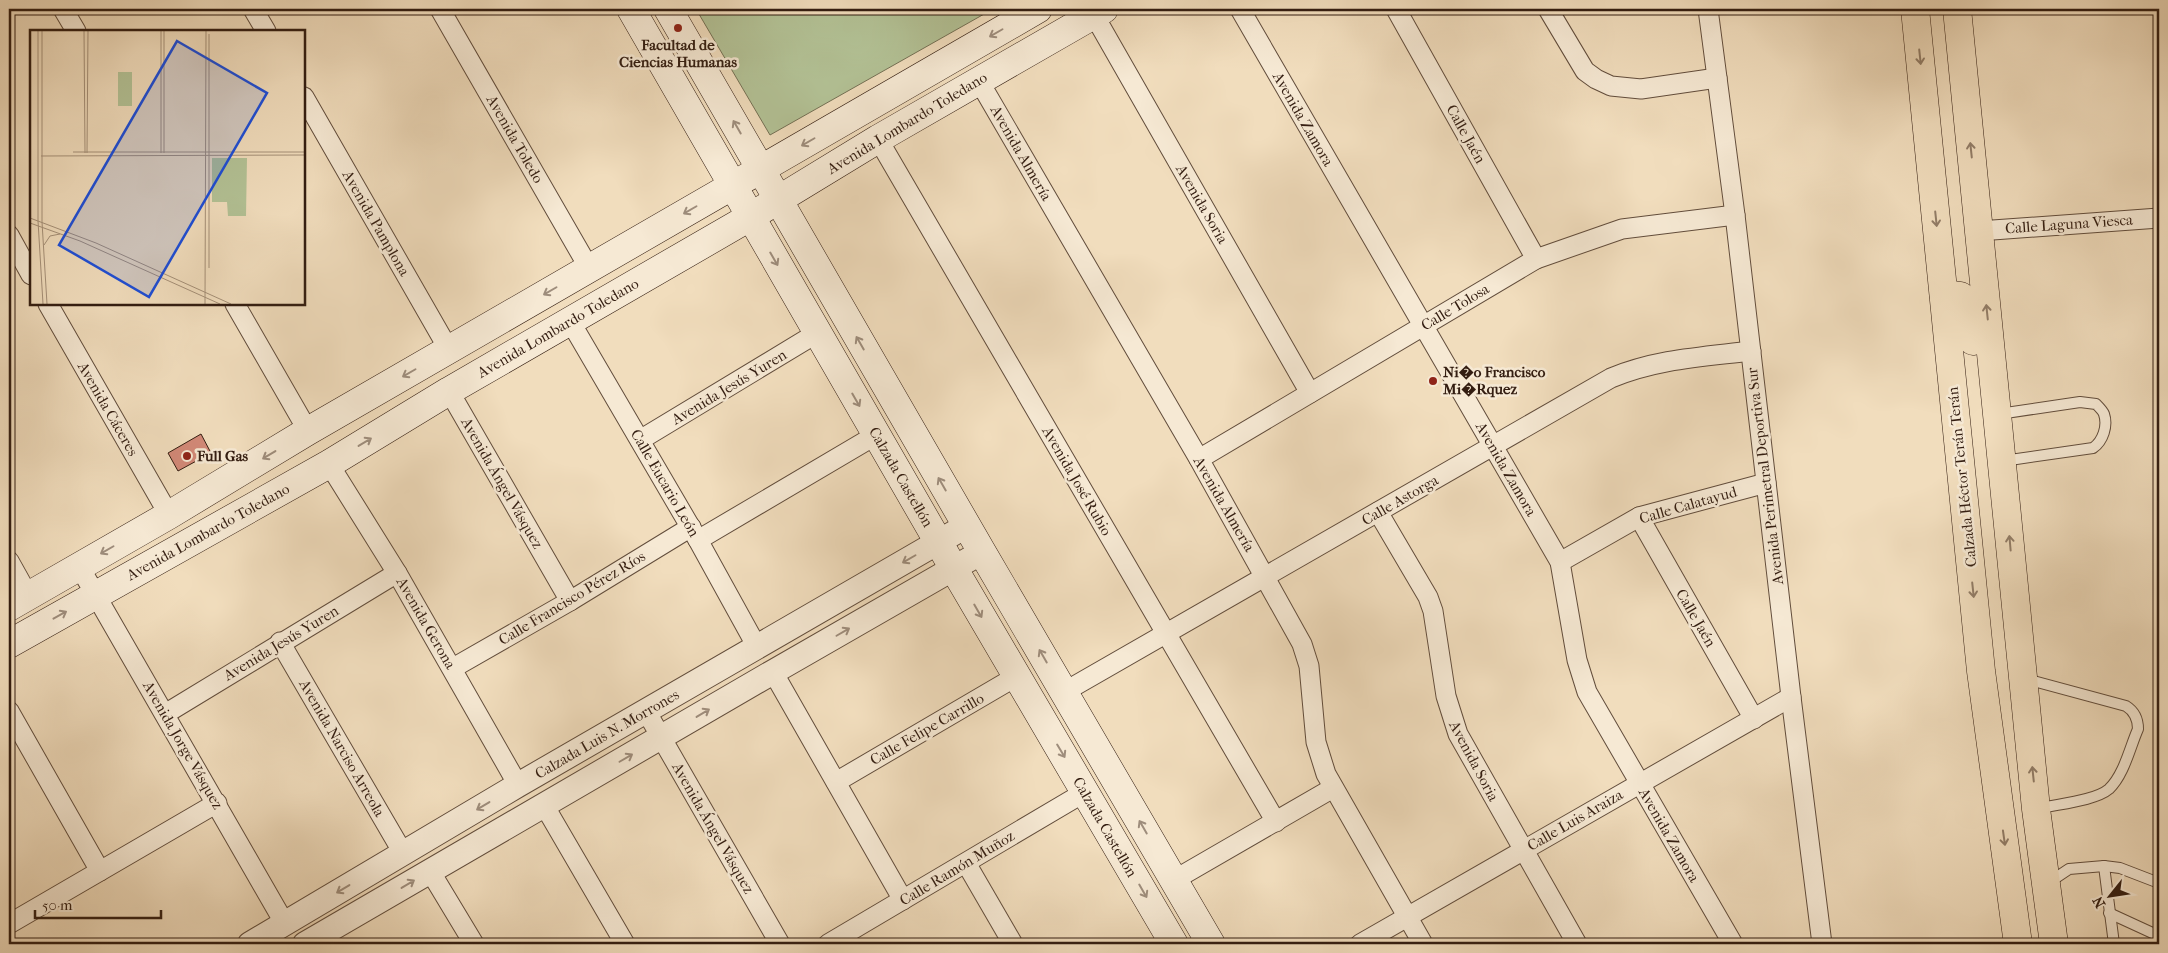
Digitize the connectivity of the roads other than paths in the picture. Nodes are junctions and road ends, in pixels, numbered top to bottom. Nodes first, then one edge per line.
1 (63, 9) edge
2 (253, 9) edge
3 (440, 9) edge
4 (631, 9) edge
5 (668, 9) edge
6 (1240, 9) edge
7 (1396, 9) edge
8 (1548, 9) edge
9 (1700, 9) edge
10 (1916, 9) edge
11 (1957, 9) edge
12 (1036, 10) edge
13 (1097, 11) edge
14 (1709, 17) edge
15 (75, 30) edge
16 (265, 30) edge
17 (1717, 78) junction
18 (979, 81) junction
19 (305, 99) edge
20 (878, 139) junction
21 (761, 170) junction
22 (733, 186) junction
23 (778, 200) junction
24 (1734, 215) junction
25 (750, 217) junction
26 (2159, 218) edge
27 (1978, 231) junction
28 (9, 236) edge
29 (1536, 259) junction
30 (589, 268) junction
31 (30, 273) edge
32 (1944, 295) junction
33 (49, 305) edge
34 (236, 305) edge
35 (570, 321) junction
36 (1423, 326) junction
37 (817, 333) junction
38 (449, 350) junction
39 (1751, 351) junction
40 (449, 391) junction
41 (1310, 393) junction
42 (1998, 414) junction
43 (308, 431) junction
44 (876, 435) junction
45 (640, 440) junction
46 (1493, 446) junction
47 (1199, 459) junction
48 (2002, 461) junction
49 (329, 464) junction
50 (1766, 483) junction
51 (2007, 508) junction
52 (1378, 512) junction
53 (169, 515) junction
54 (1639, 518) junction
55 (966, 526) junction
56 (694, 533) junction
57 (939, 542) junction
58 (982, 552) junction
59 (9, 561) edge
60 (1560, 562) junction
61 (79, 566) junction
62 (954, 569) junction
63 (397, 573) junction
64 (1266, 577) junction
65 (95, 596) junction
66 (570, 600) junction
67 (19, 601) edge
68 (1166, 632) junction
69 (1978, 640) junction
70 (280, 642) junction
71 (9, 644) edge
72 (758, 646) junction
73 (452, 668) junction
74 (773, 672) junction
75 (1017, 676) junction
76 (2023, 678) junction
77 (1064, 692) junction
78 (1791, 697) junction
79 (9, 711) edge
80 (646, 711) junction
81 (165, 714) junction
82 (1754, 719) junction
83 (661, 738) junction
84 (836, 782) junction
85 (1639, 784) junction
86 (518, 785) junction
87 (1333, 788) junction
88 (1085, 792) junction
89 (217, 803) junction
90 (544, 806) junction
91 (2036, 809) junction
92 (1276, 822) junction
93 (1522, 850) junction
94 (403, 853) junction
95 (966, 863) junction
96 (2104, 866) junction
97 (100, 871) junction
98 (430, 871) junction
99 (1174, 880) junction
100 (2159, 883) edge
101 (2046, 885) junction
102 (903, 900) junction
103 (2109, 913) junction
104 (1407, 917) junction
105 (9, 924) edge
106 (286, 924) junction
107 (2159, 936) edge
108 (854, 938) edge
109 (250, 944) edge
110 (307, 944) edge
111 (474, 944) edge
112 (625, 944) edge
113 (780, 944) edge
114 (828, 944) edge
115 (1013, 944) edge
116 (1174, 944) edge
117 (1211, 944) edge
118 (1360, 944) edge
119 (1423, 944) edge
120 (1577, 944) edge
121 (1733, 944) edge
122 (1822, 944) edge
123 (2018, 944) edge
124 (2054, 944) edge
125 (2114, 944) edge

1 - 15 street
2 - 16 street
3 - 30 street, Avenida Toledo
4 - 22 main road, Calzada Castellón
21 -> 5 main road
6 - 36 street, Avenida Zamora
7 - 29 street, Calle Jaén
8 - 17 street
9 - 14 street
10 -> 32 main road, Calzada Héctor Terán Terán
27 -> 11 main road
12 - 18 main road
12 -> 21 main road
13 - 18 main road, Avenida Lombardo Toledano
13 - 41 street, Avenida Soria
14 - 17 street, Avenida Perimetral Deportiva Sur
17 - 24 street, Avenida Perimetral Deportiva Sur
18 - 20 main road, Avenida Lombardo Toledano
18 - 47 street, Avenida Almería
19 - 38 street, Avenida Pamplona
20 - 23 main road, Avenida Lombardo Toledano
20 - 68 street, Avenida José Rubio
21 - 22 main road
21 - 23 main road
22 - 25 main road, Calzada Castellón
22 -> 30 main road
23 - 25 main road, Avenida Lombardo Toledano
55 -> 23 main road
24 - 29 street, Calle Tolosa
24 - 39 street, Avenida Perimetral Deportiva Sur
25 - 35 main road, Avenida Lombardo Toledano
25 -> 37 main road, Calzada Castellón
26 - 27 street, Calle Laguna Viesca
42 -> 27 main road
28 - 31 street
29 - 36 street, Calle Tolosa
30 -> 38 main road
32 - 51 main road
32 -> 69 main road, Calzada Héctor Terán Terán
33 - 53 street, Avenida Cáceres
34 - 43 street
35 - 40 main road, Avenida Lombardo Toledano
35 - 45 street, Calle Eucario León
36 - 41 street, Calle Tolosa
36 - 46 street, Avenida Zamora
37 -> 44 main road, Calzada Castellón
37 - 45 street, Avenida Jesús Yuren
38 -> 43 main road
39 - 46 street, Calle Astorga
39 - 50 street, Avenida Perimetral Deportiva Sur
49 -> 40 main road, Avenida Lombardo Toledano
40 - 66 street, Avenida Ángel Vásquez
41 - 47 street, Calle Tolosa
42 - 48 main road
42 - 48 lane
43 -> 53 main road
44 - 56 street, Calle Francisco Pérez Ríos
44 - 57 main road, Calzada Castellón
45 - 56 street, Calle Eucario León
46 - 52 street, Calle Astorga
46 - 60 street, Avenida Zamora
47 - 64 street, Avenida Almería
48 - 51 main road
49 - 63 street, Avenida Gerona
49 - 65 main road, Avenida Lombardo Toledano
50 - 54 street, Calle Calatayud
50 - 78 street, Avenida Perimetral Deportiva Sur
76 -> 51 main road
52 - 64 street, Calle Astorga
52 - 93 street, Avenida Soria
53 -> 61 main road
54 - 60 street, Calle Calatayud
54 - 82 street, Calle Jaén
55 - 57 street, Calzada Luis N. Morrones
55 - 58 main road
56 - 66 street, Calle Francisco Pérez Ríos
56 - 72 street, Calle Eucario León
57 - 62 main road, Calzada Castellón
57 -> 72 street, Calzada Luis N. Morrones
58 - 62 street, Calzada Luis N. Morrones
77 -> 58 main road
59 - 67 street
60 - 85 street, Avenida Zamora
61 - 65 street, Avenida Jorge Vásquez
61 - 67 main road
74 -> 62 street, Calzada Luis N. Morrones
62 -> 75 main road, Calzada Castellón
63 - 70 street, Avenida Jesús Yuren
63 - 73 street, Avenida Gerona
64 - 68 street, Calle Astorga
64 - 87 street, Avenida Almería
71 -> 65 main road, Avenida Lombardo Toledano
65 - 81 street, Avenida Jorge Vásquez
66 - 73 street, Calle Francisco Pérez Ríos
68 - 77 street, Calle Astorga
68 - 92 street, Avenida José Rubio
69 - 91 main road
69 -> 123 main road, Calzada Héctor Terán Terán
70 - 81 street, Avenida Jesús Yuren
70 - 94 street, Avenida Narciso Arreola
72 - 80 street, Calzada Luis N. Morrones
73 - 86 street, Avenida Gerona
83 -> 74 street, Calzada Luis N. Morrones
74 - 84 street
75 - 84 street, Calle Felipe Carrillo
75 -> 88 main road, Calzada Castellón
91 -> 76 main road
76 - 91 lane
99 -> 77 main road
78 - 82 street, Calle Luis Araiza
78 - 122 street, Avenida Perimetral Deportiva Sur
79 - 97 street
80 - 83 street, Avenida Ángel Vásquez
80 - 86 street, Calzada Luis N. Morrones
81 - 89 street, Avenida Jorge Vásquez
82 - 85 street, Calle Luis Araiza
90 -> 83 street, Calzada Luis N. Morrones
83 - 113 street, Avenida Ángel Vásquez
84 - 102 street
85 - 93 street, Calle Luis Araiza
85 - 121 street, Avenida Zamora
86 -> 94 street, Calzada Luis N. Morrones
87 - 92 street
87 - 104 street, Avenida Almería
88 - 95 street, Calle Ramón Muñoz
88 -> 116 main road, Calzada Castellón
89 - 97 street
89 - 106 street, Avenida Jorge Vásquez
90 - 98 street, Calzada Luis N. Morrones
90 - 112 street
91 - 101 main road
92 - 99 street
93 - 104 street, Calle Luis Araiza
93 - 120 street, Avenida Soria
94 -> 106 street, Calzada Luis N. Morrones
95 - 102 street, Calle Ramón Muñoz
95 - 115 street
96 - 100 lane
96 - 101 lane
96 - 103 lane
97 - 105 street
110 -> 98 street, Calzada Luis N. Morrones
98 - 111 street
99 - 117 main road
101 - 124 main road
102 - 108 street, Calle Ramón Muñoz
103 - 107 lane
103 - 125 lane
104 - 118 street, Calle Luis Araiza
104 - 119 street, Avenida Almería
106 - 109 street, Calzada Luis N. Morrones
108 - 114 street, Calle Ramón Muñoz

